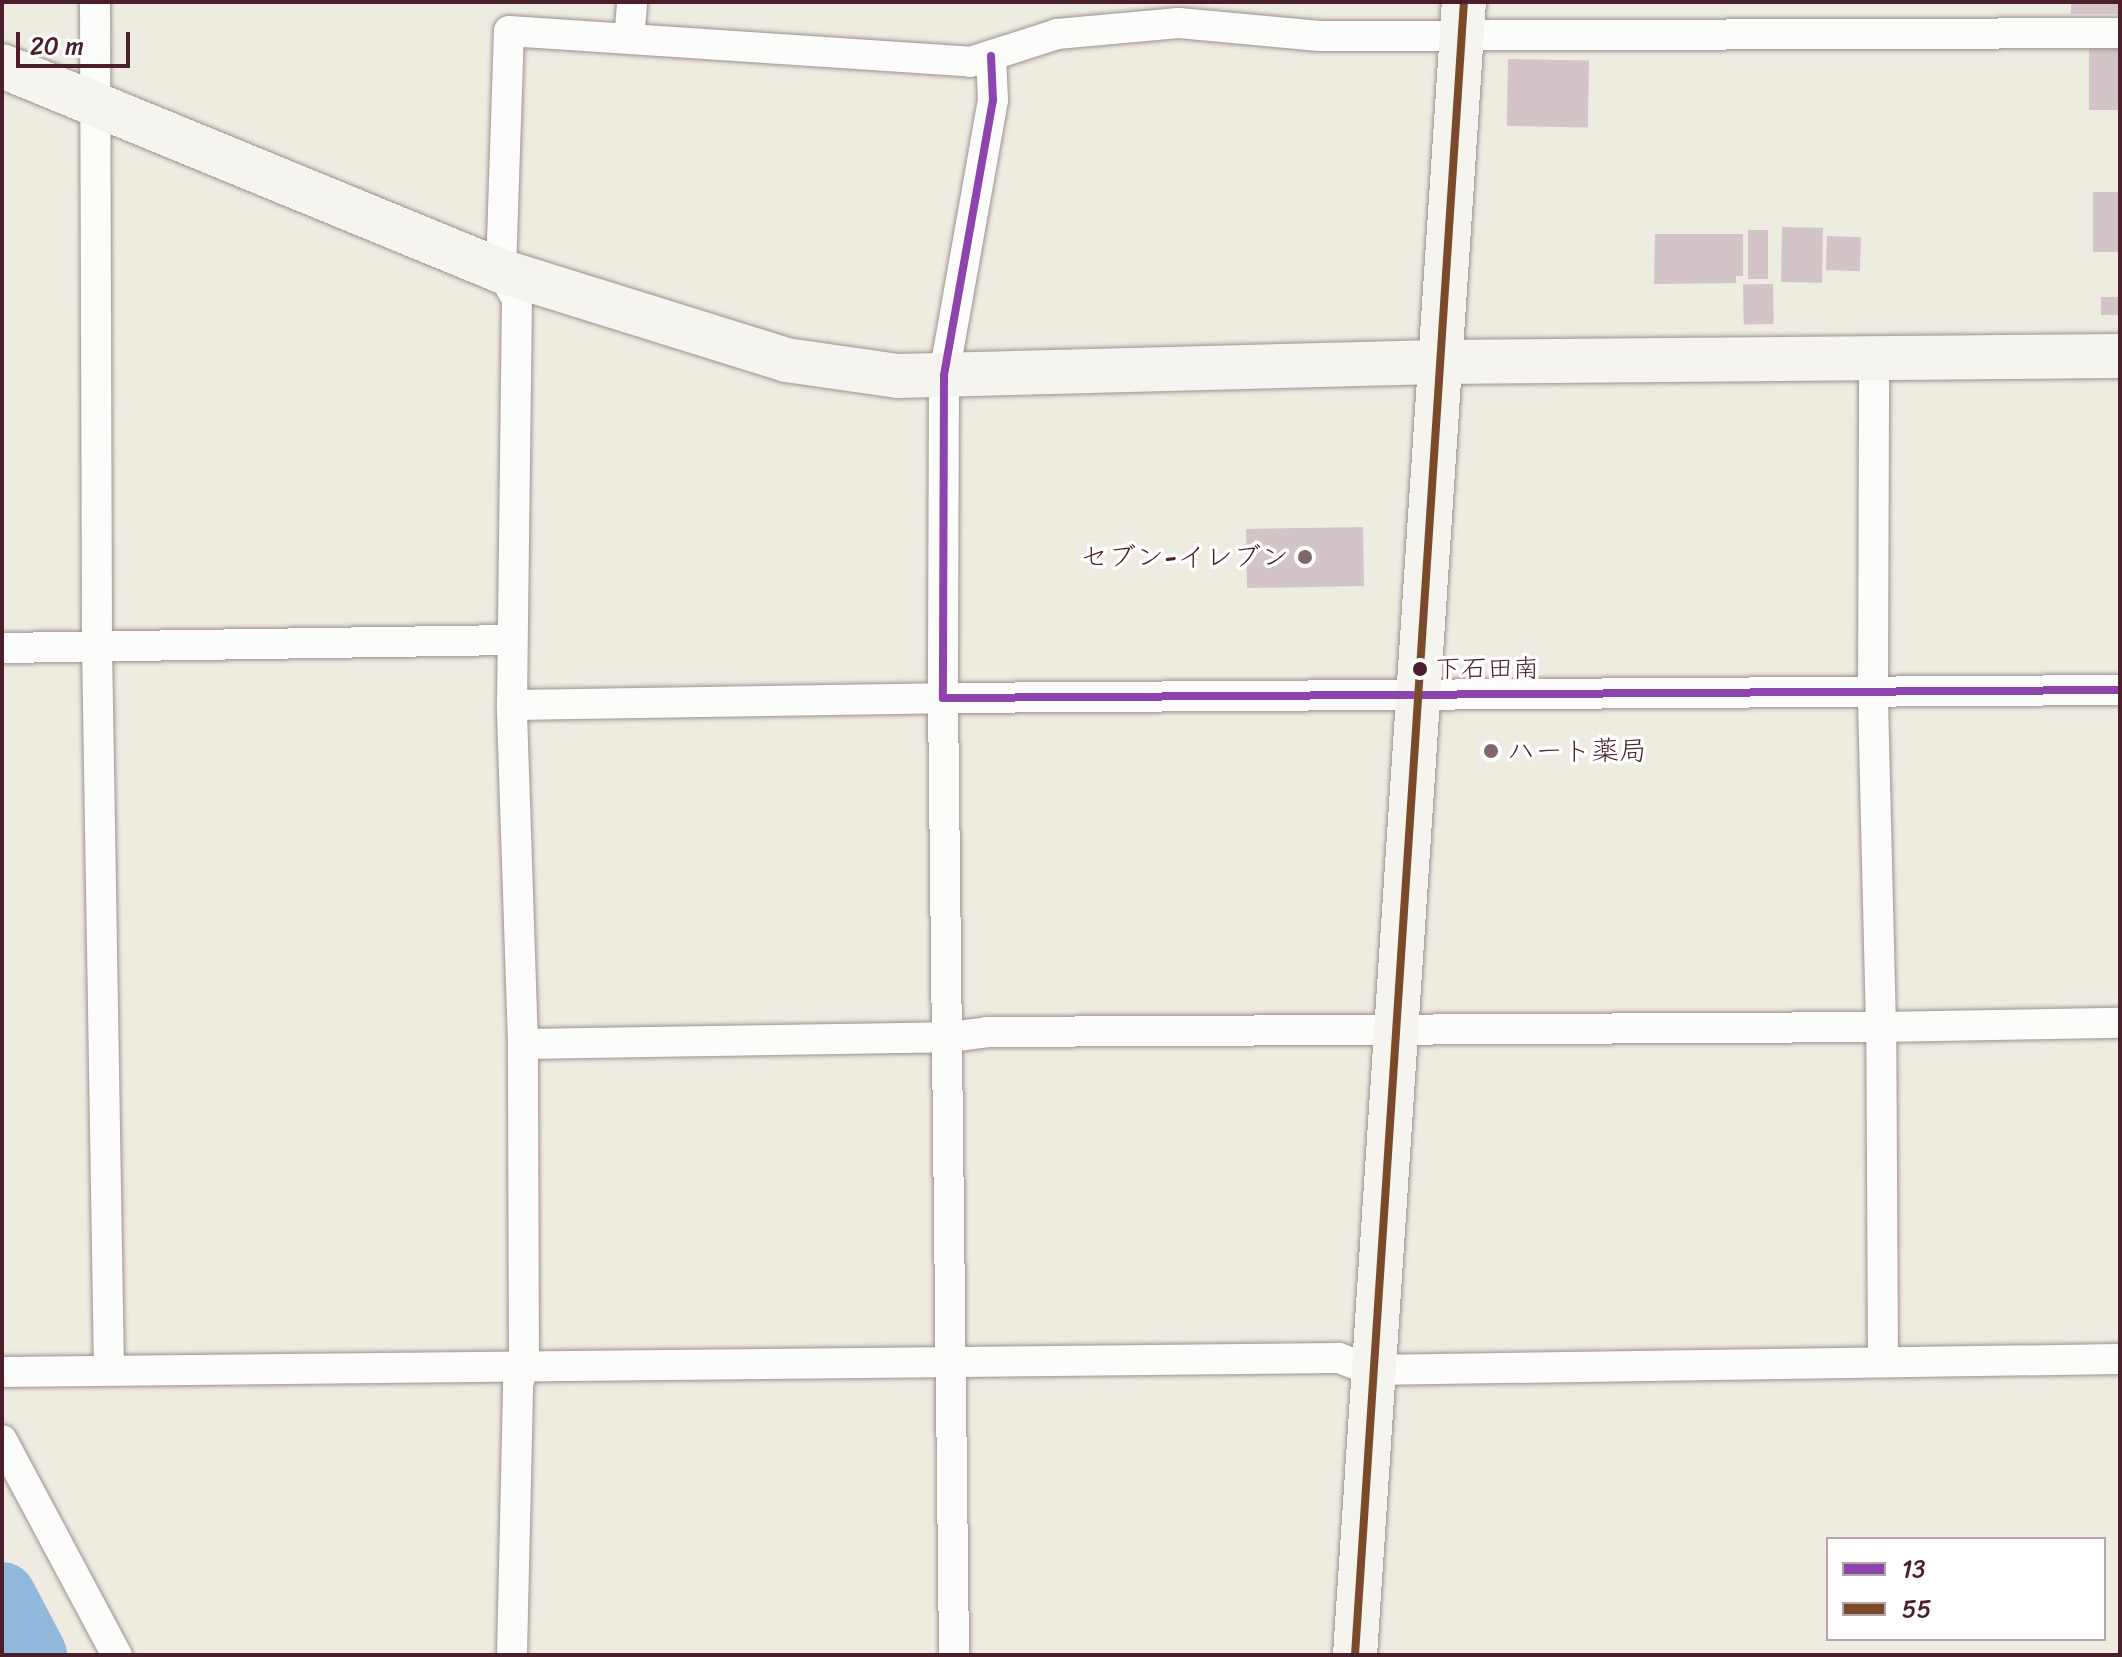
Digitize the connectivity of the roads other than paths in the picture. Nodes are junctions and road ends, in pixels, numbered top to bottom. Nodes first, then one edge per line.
1 (95, 2) edge
2 (632, 2) edge
3 (1462, 18) edge
4 (2120, 33) edge
5 (629, 39) junction
6 (991, 56) junction
7 (2, 66) edge
8 (94, 103) junction
9 (501, 271) junction
10 (2120, 356) edge
11 (1874, 357) junction
12 (1438, 362) junction
13 (944, 376) junction
14 (512, 640) junction
15 (97, 646) junction
16 (2, 648) edge
17 (2120, 690) edge
18 (1416, 692) junction
19 (1873, 694) junction
20 (943, 698) junction
21 (512, 705) junction
22 (2120, 1023) edge
23 (1881, 1027) junction
24 (1395, 1030) junction
25 (949, 1037) junction
26 (523, 1044) junction
27 (2120, 1359) edge
28 (1883, 1362) junction
29 (524, 1365) junction
30 (949, 1365) junction
31 (109, 1368) junction
32 (1371, 1370) junction
33 (2, 1372) edge
34 (2, 1440) edge
35 (117, 1655) edge
36 (512, 1655) edge
37 (954, 1655) edge
38 (1355, 1655) edge

1 - 8 street
2 - 5 street
3 - 4 street
3 - 6 street
3 - 12 street
5 - 6 street
5 - 9 street
6 - 13 street
7 - 8 street
8 - 9 street
8 - 15 street
9 - 13 street
9 - 14 street
10 - 11 street
11 - 12 street
11 - 19 street
12 - 13 street
12 - 18 street
13 - 20 street
14 - 15 street
14 - 21 street
15 - 16 street
15 - 31 street
17 - 19 street
18 - 19 street
18 - 20 street
18 - 24 street
19 - 23 street
20 - 21 street
20 - 25 street
21 - 26 street
22 - 23 street
23 - 24 street
23 - 28 street
24 - 25 street
24 - 32 street
25 - 26 street
25 - 30 street
26 - 29 street
27 - 28 street
28 - 32 street
29 - 30 street
29 - 31 street
29 - 36 street
30 - 32 street
30 - 37 street
31 - 33 street
32 - 38 street
34 - 35 street

